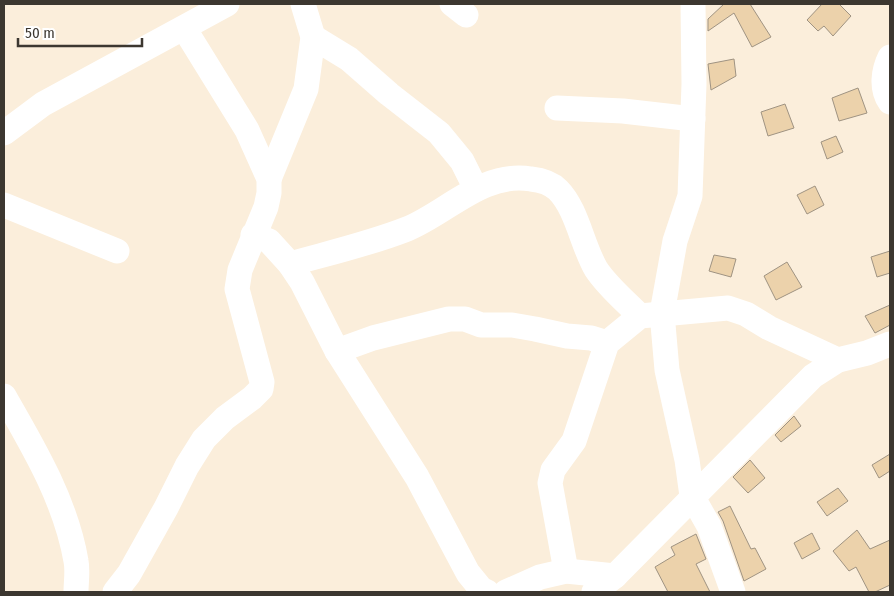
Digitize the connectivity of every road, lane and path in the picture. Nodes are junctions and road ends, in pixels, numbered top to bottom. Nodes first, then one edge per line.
1 (227, 4) edge
2 (303, 4) edge
3 (693, 4) edge
4 (190, 17) edge
5 (313, 37) junction
6 (890, 56) edge
7 (890, 102) edge
8 (557, 108) dead end
9 (693, 119) junction
10 (4, 132) edge
11 (269, 179) junction
12 (476, 189) junction
13 (4, 205) edge
14 (253, 236) junction
15 (117, 251) dead end
16 (290, 264) junction
17 (651, 315) junction
18 (607, 343) junction
19 (890, 344) edge
20 (337, 351) junction
21 (838, 360) junction
22 (4, 396) edge
23 (692, 496) junction
24 (566, 571) junction
25 (614, 576) junction
26 (76, 592) edge
27 (115, 592) edge
28 (487, 592) edge
29 (506, 592) edge
30 (594, 592) edge
31 (733, 592) edge

1 - 4 street
2 - 5 street
3 - 9 street
4 - 10 street
4 - 11 street
5 - 11 street
5 - 12 street
6 - 7 street
8 - 9 street
9 - 17 street
11 - 14 street
12 - 16 street
12 - 17 street
13 - 15 street
14 - 16 street
14 - 27 street
16 - 20 street
17 - 18 street
17 - 21 street
17 - 23 street
18 - 20 street
18 - 24 street
19 - 21 street
20 - 28 street
21 - 23 street
22 - 26 street
23 - 25 street
23 - 31 street
24 - 25 street
24 - 29 street
25 - 30 street

